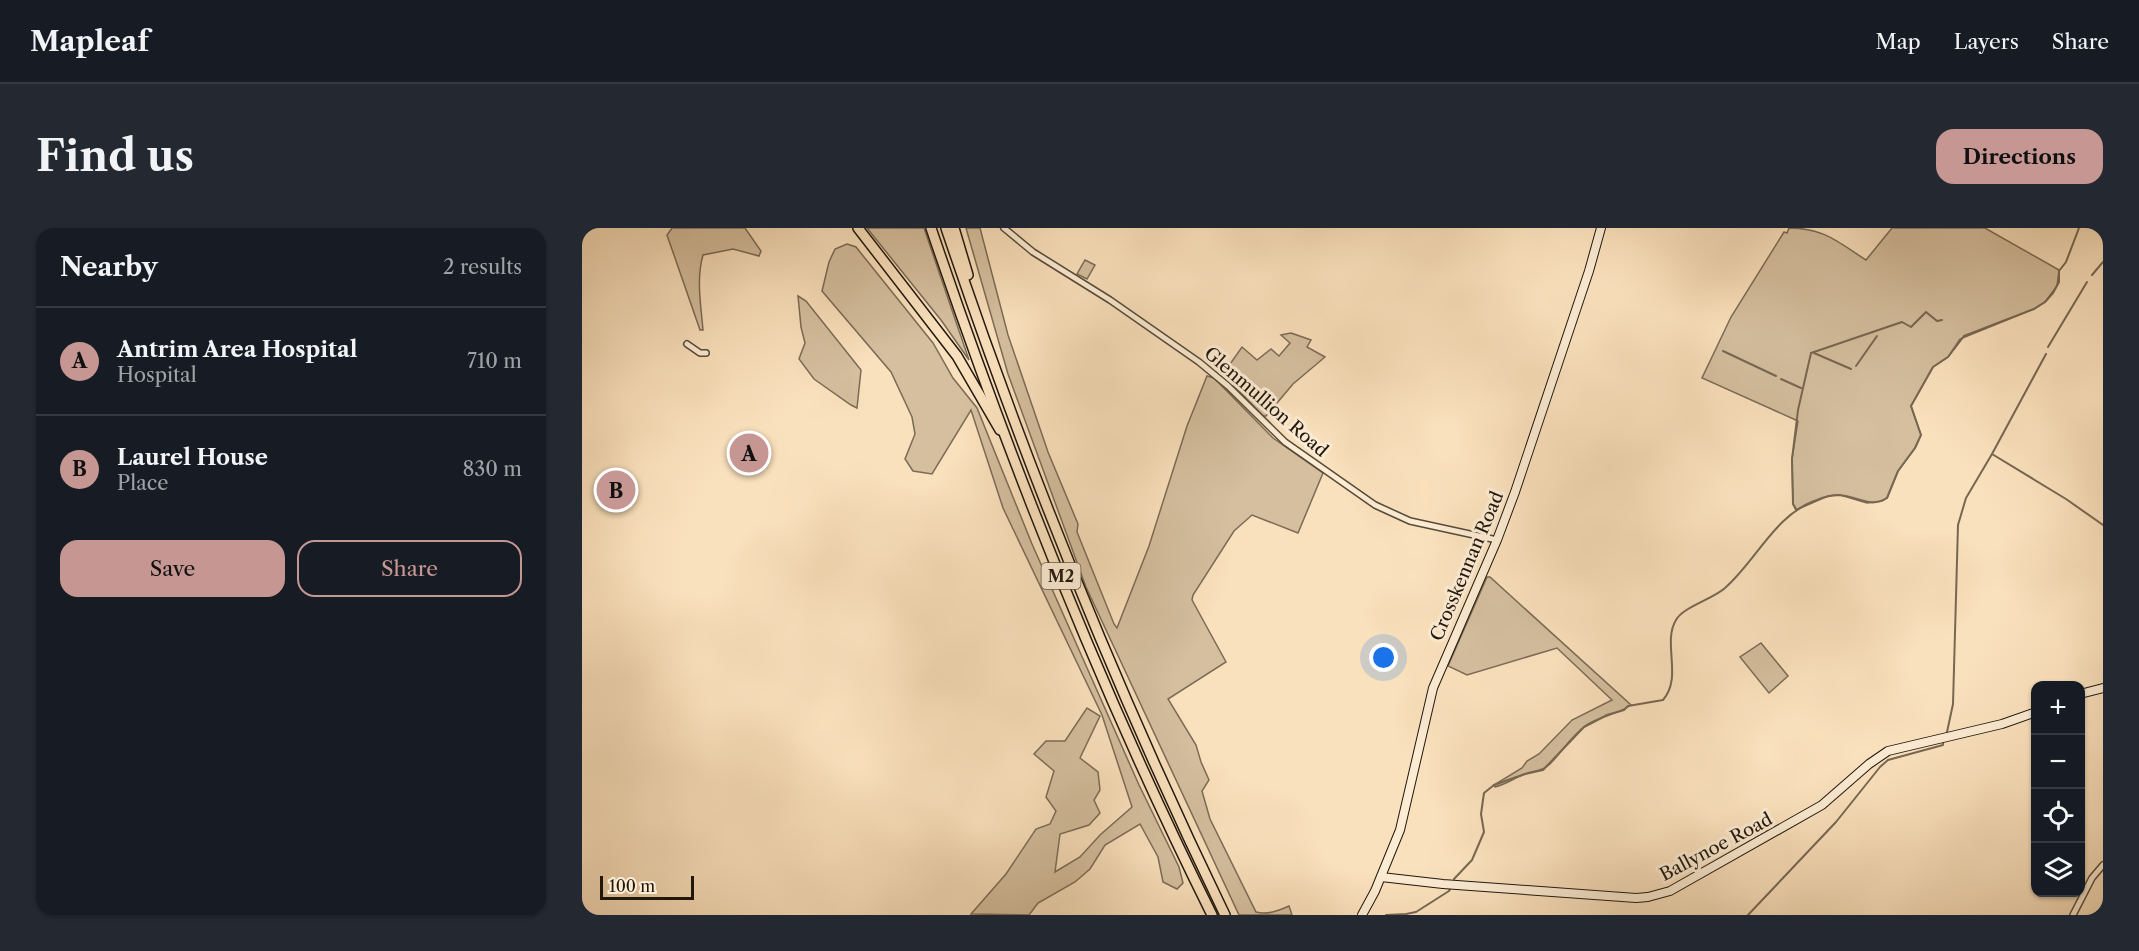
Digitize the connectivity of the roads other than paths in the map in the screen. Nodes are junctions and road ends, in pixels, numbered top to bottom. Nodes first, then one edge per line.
1 (858, 228) edge
2 (931, 228) edge
3 (946, 228) edge
4 (954, 228) edge
5 (1004, 228) edge
6 (1601, 228) edge
7 (981, 333) junction
8 (687, 344) dead end
9 (706, 353) dead end
10 (1012, 450) junction
11 (1497, 540) junction
12 (2103, 688) edge
13 (2085, 693) edge
14 (2031, 714) edge
15 (2103, 866) edge
16 (1381, 877) junction
17 (1212, 915) edge
18 (1225, 915) edge
19 (1362, 915) edge
20 (2073, 915) edge

1 - 10 highway
2 - 10 highway, M2
3 - 7 highway, M2
4 - 7 highway
5 - 11 street, Glenmullion Road
6 - 11 street, Crosskennan Road
7 - 18 highway, M2
8 - 9 street
10 - 17 highway, M2
11 - 16 street, Crosskennan Road
12 - 13 street
14 - 16 street, Ballynoe Road
15 - 20 street
16 - 19 street, Crosskennan Road

